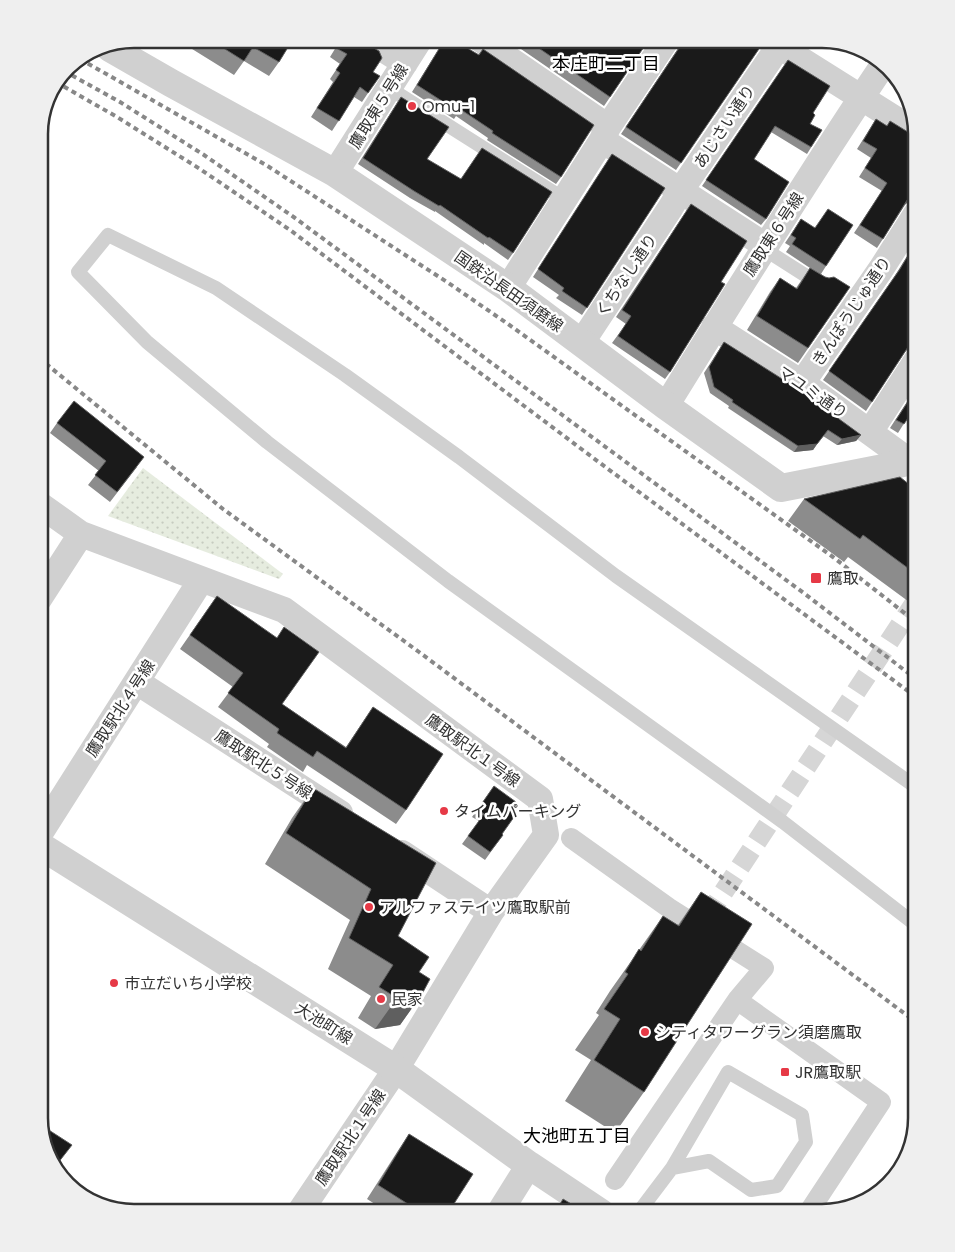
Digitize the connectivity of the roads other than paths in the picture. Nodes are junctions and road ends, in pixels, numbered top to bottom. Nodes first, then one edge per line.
1 (382, 48) edge
2 (414, 48) edge
3 (492, 48) edge
4 (661, 48) edge
5 (769, 48) edge
6 (782, 48) edge
7 (114, 50) edge
8 (405, 63) junction
9 (879, 70) edge
10 (389, 88) junction
11 (861, 98) junction
12 (907, 127) edge
13 (605, 134) junction
14 (335, 173) junction
15 (676, 198) junction
16 (564, 200) junction
17 (908, 226) edge
18 (765, 247) junction
19 (819, 284) edge
20 (508, 288) junction
21 (714, 327) junction
22 (582, 342) junction
23 (908, 373) edge
24 (802, 383) junction
25 (666, 406) junction
26 (870, 432) junction
27 (908, 458) edge
28 (908, 463) edge
29 (48, 510) edge
30 (81, 534) junction
31 (201, 580) junction
32 (48, 585) edge
33 (137, 682) junction
34 (908, 781) edge
35 (48, 821) edge
36 (571, 838) dead end
37 (48, 851) edge
38 (491, 912) junction
39 (908, 918) edge
40 (737, 1000) junction
41 (396, 1069) junction
42 (529, 1165) junction
43 (672, 1168) junction
44 (616, 1181) dead end
45 (305, 1204) edge
46 (505, 1204) edge
47 (588, 1204) edge
48 (645, 1204) edge
49 (814, 1204) edge

1 - 8 street
2 - 8 street, 鷹取東５号線
3 - 13 street
4 - 13 street
5 - 15 street, あじさい通り
6 - 11 street
7 - 14 street, 国鉄沿長田須磨線
8 - 10 street, 鷹取東５号線
9 - 11 street, 鷹取東６号線
10 - 14 street, 鷹取東５号線
10 - 16 lane
11 - 12 street
11 - 18 street, 鷹取東６号線
13 - 15 street
13 - 16 street
14 - 20 street, 国鉄沿長田須磨線
15 - 18 street
15 - 22 street, くちなし通り
16 - 20 street
17 - 24 street, きんぽうじゅ通り
18 - 19 lane
18 - 21 street, 鷹取東６号線
20 - 22 street, 国鉄沿長田須磨線
21 - 24 street, マユミ通り
21 - 25 street, 鷹取東６号線
22 - 25 street, 国鉄沿長田須磨線
23 - 26 street
24 - 26 street, マユミ通り
25 - 28 street, 国鉄沿長田須磨線
26 - 27 street, マユミ通り
29 - 30 street, 鷹取駅北１号線
30 - 31 street, 鷹取駅北１号線
30 - 32 street
31 - 33 street, 鷹取駅北４号線
31 - 38 street, 鷹取駅北１号線
33 - 35 street, 鷹取駅北４号線
33 - 38 street, 鷹取駅北５号線
34 - 39 lane
36 - 40 street
37 - 41 street, 大池町線
38 - 41 street, 鷹取駅北１号線
40 - 44 street
40 - 49 street
41 - 42 street, 大池町線
41 - 45 street, 鷹取駅北１号線
42 - 46 street
42 - 47 street, 大池町線
43 - 43 lane
43 - 48 lane

